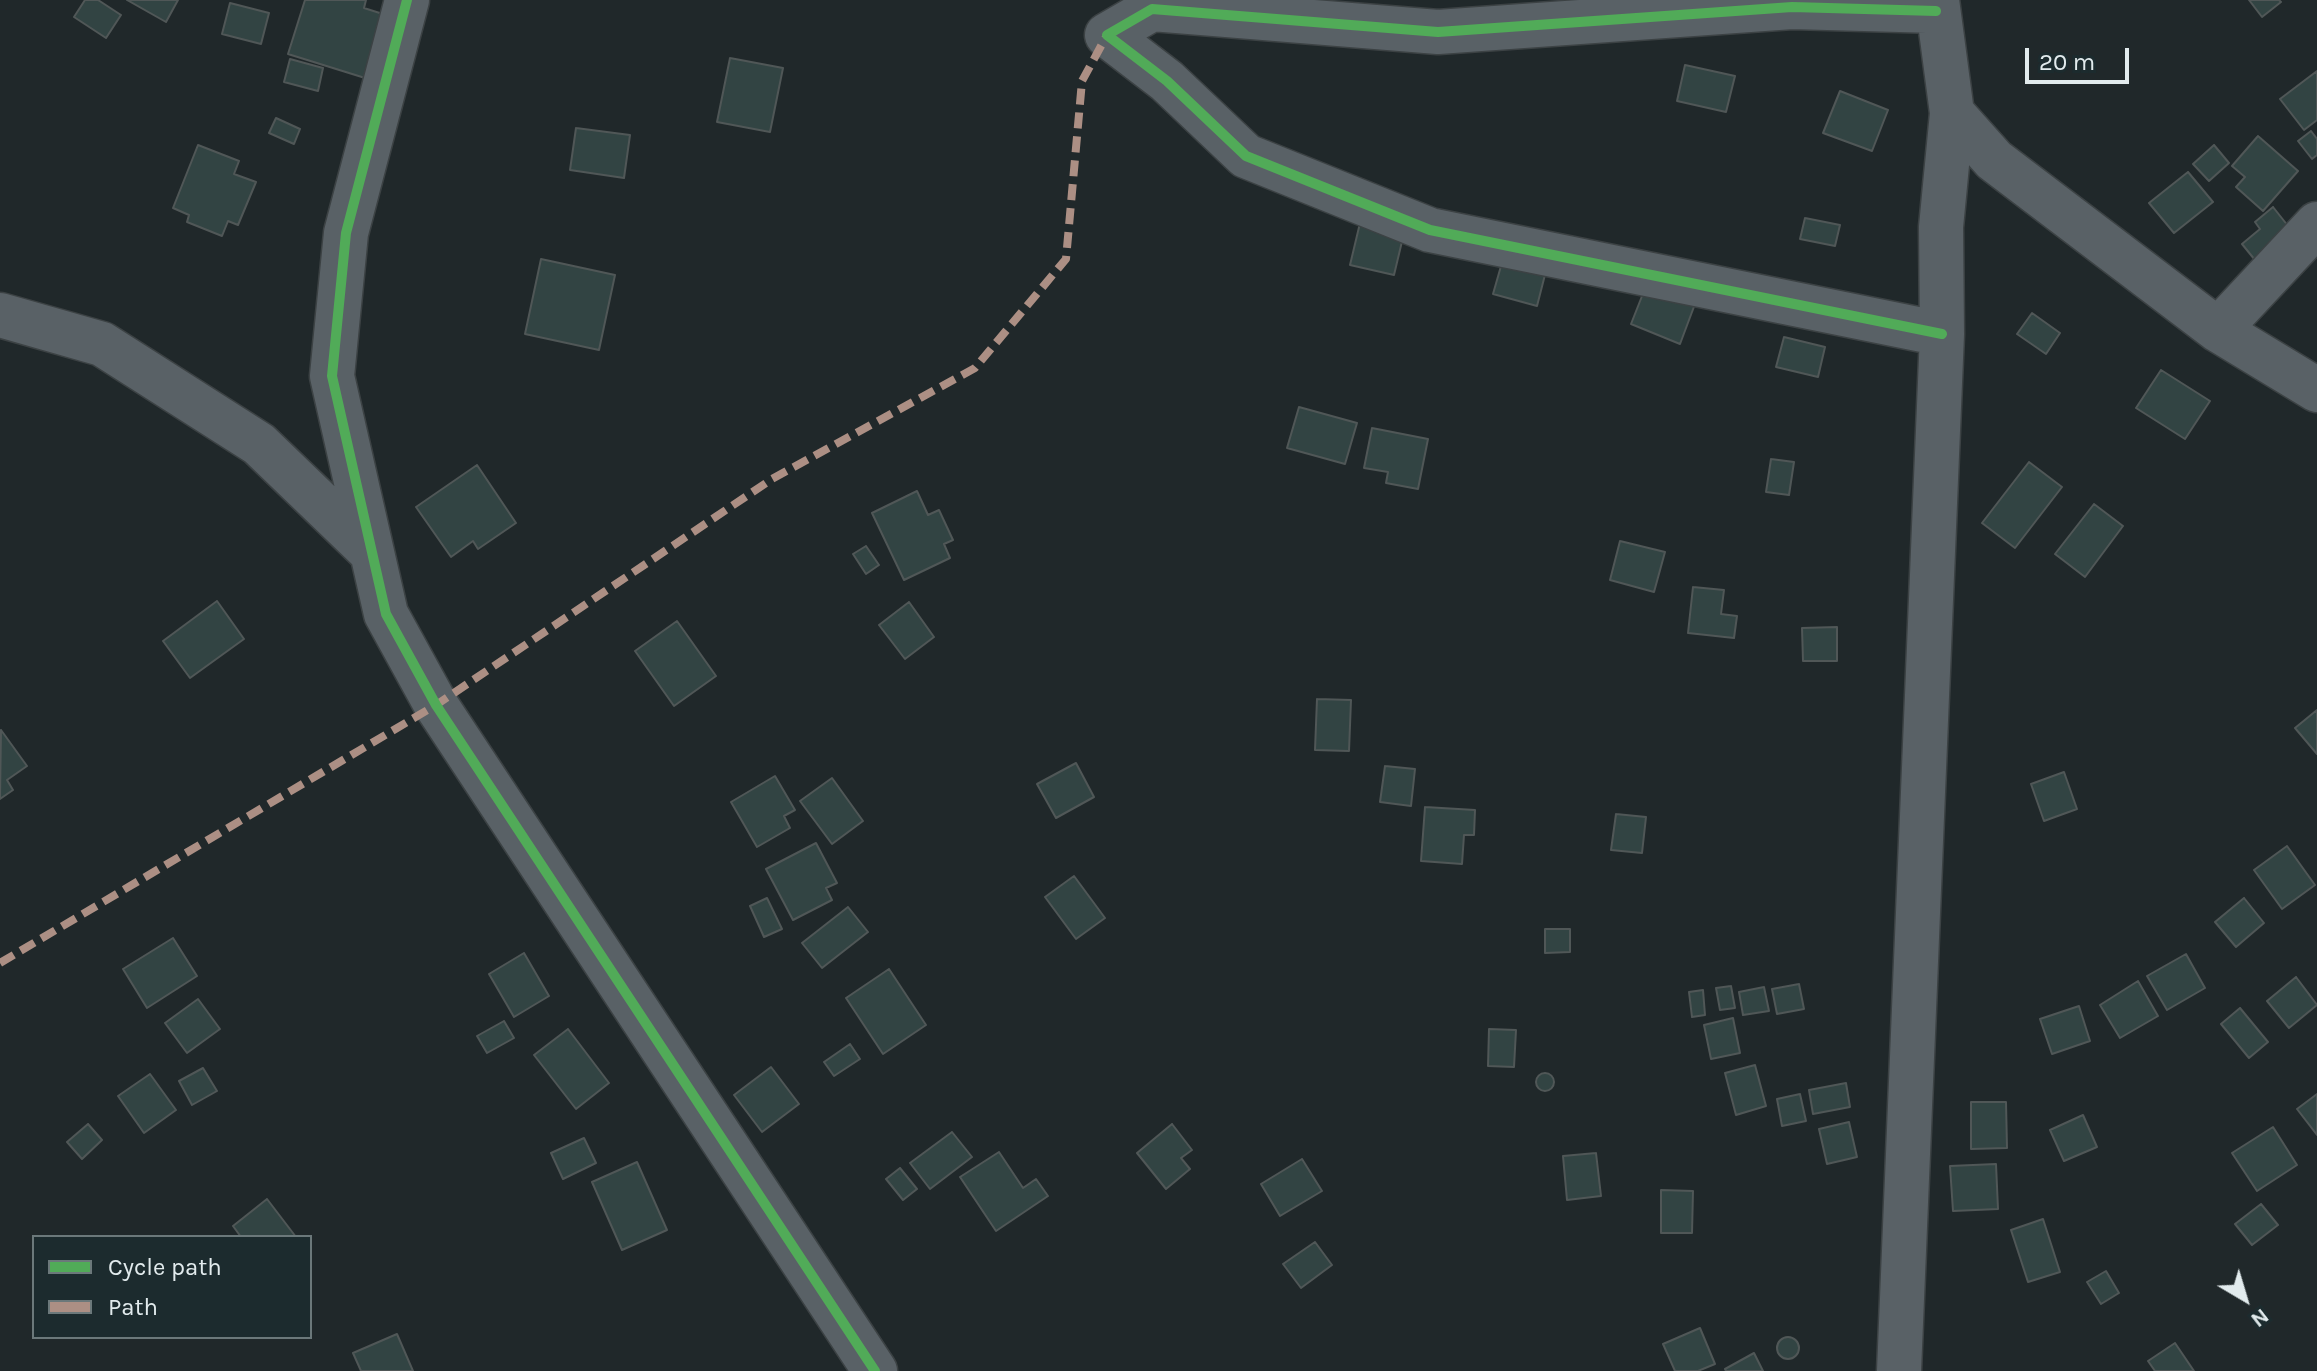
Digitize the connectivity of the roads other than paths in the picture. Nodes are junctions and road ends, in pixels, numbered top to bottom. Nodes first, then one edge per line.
1 (407, 0) edge
2 (1937, 5) edge
3 (1952, 113) junction
4 (2317, 224) edge
5 (0, 315) edge
6 (2218, 330) junction
7 (1942, 334) junction
8 (2317, 390) edge
9 (369, 550) junction
10 (875, 1371) edge
11 (1899, 1371) edge

1 - 9 street
2 - 3 street
2 - 7 street
3 - 6 street
3 - 7 street
4 - 6 street
5 - 9 street
6 - 8 street
7 - 11 street
9 - 10 street

